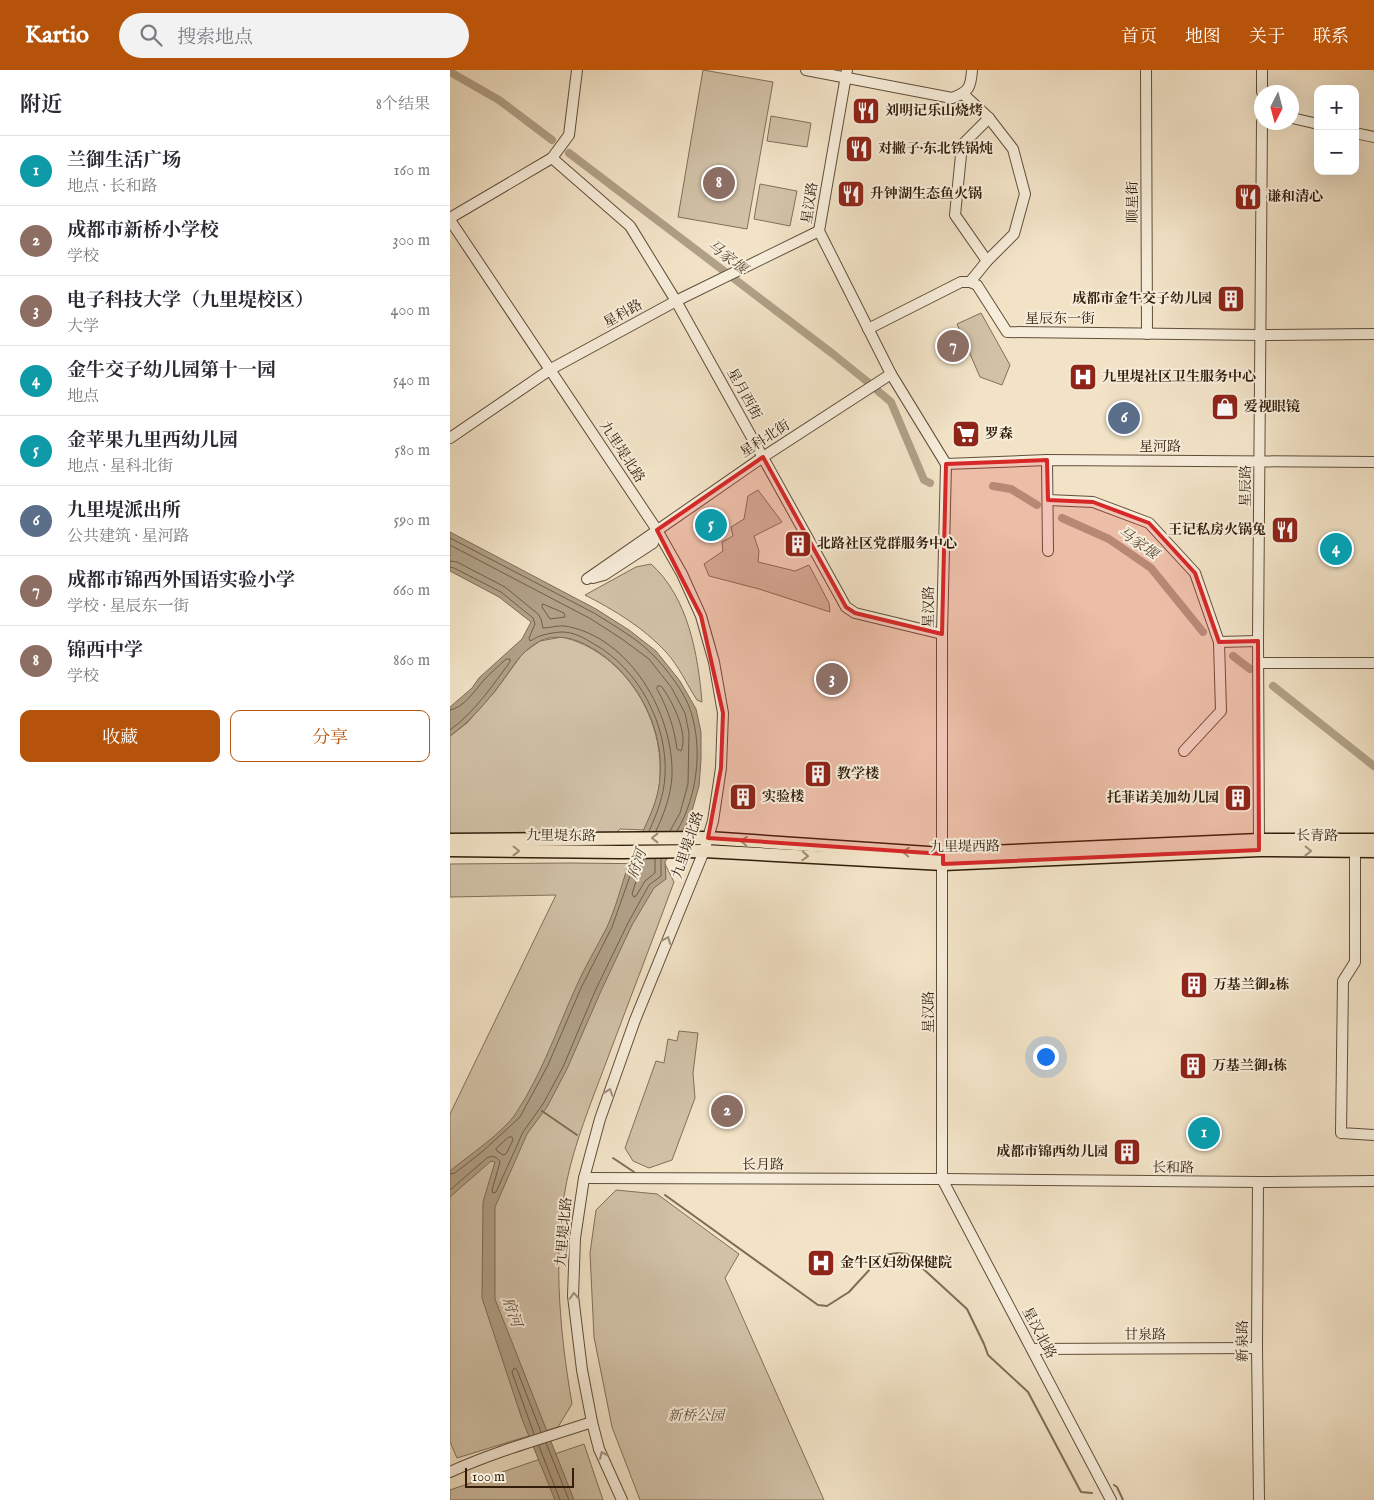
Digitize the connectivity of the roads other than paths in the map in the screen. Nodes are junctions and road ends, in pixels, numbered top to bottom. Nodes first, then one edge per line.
1 (577, 70) edge
2 (806, 70) edge
3 (972, 70) edge
4 (1146, 70) edge
5 (1262, 70) edge
6 (846, 74) edge
7 (1262, 85) edge
8 (963, 94) junction
9 (989, 118) junction
10 (1299, 120) edge
11 (1314, 123) edge
12 (1262, 130) edge
13 (1359, 134) edge
14 (1374, 138) edge
15 (552, 158) junction
16 (450, 219) edge
17 (819, 231) junction
18 (987, 261) junction
19 (970, 282) junction
20 (676, 301) junction
21 (868, 329) junction
22 (1147, 334) junction
23 (1374, 334) edge
24 (1260, 335) junction
25 (551, 369) junction
26 (891, 374) junction
27 (450, 438) edge
28 (763, 457) junction
29 (1047, 460) junction
30 (1260, 461) junction
31 (1374, 462) edge
32 (946, 464) junction
33 (1048, 500) junction
34 (657, 530) junction
35 (1048, 551) dead end
36 (942, 634) junction
37 (1258, 641) junction
38 (1219, 642) junction
39 (1258, 663) junction
40 (1374, 663) edge
41 (1184, 751) dead end
42 (708, 838) junction
43 (450, 840) edge
44 (1374, 840) edge
45 (1259, 845) junction
46 (450, 850) edge
47 (704, 851) junction
48 (1355, 851) junction
49 (1374, 851) edge
50 (671, 852) joint
51 (943, 859) junction
52 (1374, 1135) edge
53 (584, 1178) junction
54 (942, 1179) junction
55 (1374, 1181) edge
56 (1258, 1182) junction
57 (1257, 1348) junction
58 (1032, 1349) junction
59 (592, 1422) junction
60 (451, 1469) edge
61 (622, 1500) edge
62 (1111, 1500) edge
63 (1259, 1500) edge

1 - 15 street
2 - 6 street
3 - 8 street
4 - 22 street, 顺星街
5 - 7 street
6 - 8 street
6 - 17 street, 星汉路
8 - 9 street
9 - 18 street
9 - 18 street
10 - 11 street
12 - 24 street, 星辰路
13 - 14 street
15 - 16 street
15 - 20 street, 星月西街
16 - 25 street, 九里堤北路
17 - 20 street, 星科路
17 - 21 street, 星汉路
18 - 19 street
19 - 21 street
19 - 22 street, 星辰东一街
20 - 25 street, 星科路
20 - 28 street, 星月西街
21 - 26 street, 星汉路
22 - 24 street, 星辰东一街
23 - 24 street, 星辰东一街
24 - 30 street, 星辰路
25 - 27 street, 星科路
25 - 34 street, 九里堤北路
26 - 28 street, 星科北街
26 - 32 street, 星汉路
28 - 34 street, 星科北街
28 - 36 street, 星月西街
29 - 30 street, 星河路
29 - 32 street, 星河路
29 - 33 street
30 - 31 street, 星河路
30 - 37 street, 星辰路
32 - 36 street, 星汉路
33 - 35 street
33 - 38 street
34 - 34 street, 星科北街
34 - 42 street, 九里堤北路
36 - 51 street, 星汉路
37 - 38 street
37 - 39 street, 星辰路
38 - 41 street
39 - 40 street
39 - 45 street, 星辰路
42 -> 43 main road
42 - 47 street, 九里堤北路
51 -> 42 main road
44 - 45 main road
45 -> 48 main road, 长青路
45 - 51 main road, 九里堤西路
46 -> 50 main road, 九里堤东路
47 - 50 main road, 九里堤西路
47 -> 51 main road, 九里堤西路
53 -> 47 street, 九里堤北路
48 - 49 main road, 长青路
48 - 52 street
51 - 54 street, 星汉路
53 - 54 street, 长月路
59 -> 53 street, 九里堤北路
54 - 56 street, 长和路
54 - 58 street, 星汉北路
55 - 56 street, 长和路
56 - 57 street, 新泉路
57 - 58 street, 甘泉路
57 - 63 street, 新泉路
58 - 62 street, 星汉北路
59 - 60 street
61 -> 59 street, 九里堤北路

